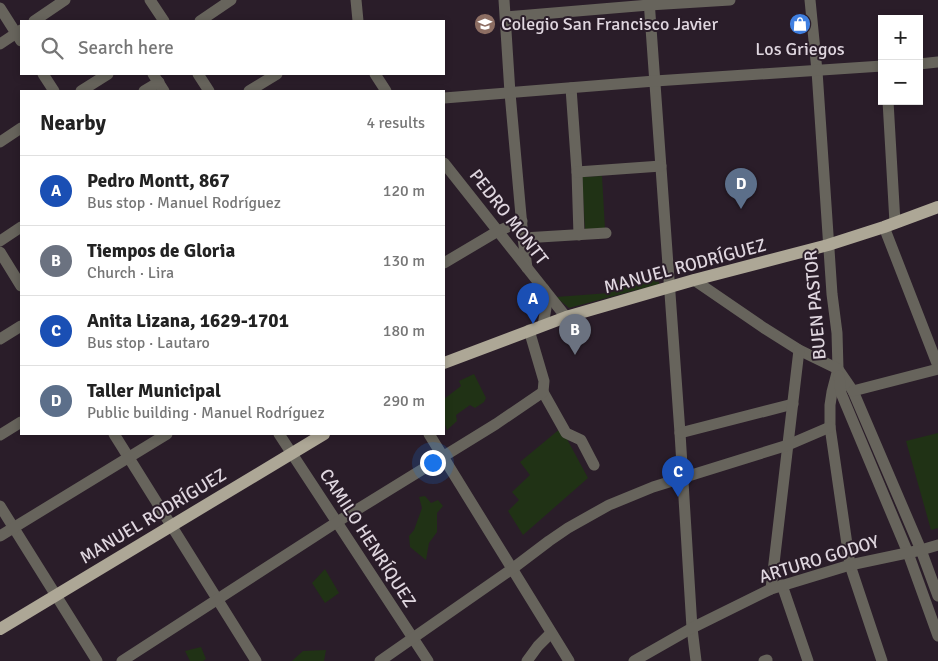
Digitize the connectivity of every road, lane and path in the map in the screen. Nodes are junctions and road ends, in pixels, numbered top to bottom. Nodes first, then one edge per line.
1 (65, 0) edge
2 (150, 0) edge
3 (231, 0) edge
4 (356, 0) edge
5 (504, 0) edge
6 (730, 0) edge
7 (810, 0) edge
8 (649, 3) edge
9 (0, 8) edge
10 (506, 17) junction
11 (35, 20) edge
12 (163, 20) edge
13 (202, 20) edge
14 (358, 20) edge
15 (20, 35) edge
16 (0, 44) edge
17 (938, 62) edge
18 (923, 64) edge
19 (878, 66) edge
20 (817, 71) junction
21 (44, 75) edge
22 (106, 75) edge
23 (199, 75) edge
24 (376, 75) edge
25 (270, 76) edge
26 (655, 81) junction
27 (159, 82) edge
28 (571, 88) junction
29 (53, 90) edge
30 (83, 90) edge
31 (146, 90) edge
32 (208, 90) edge
33 (250, 90) edge
34 (385, 90) edge
35 (510, 93) junction
36 (445, 98) edge
37 (888, 105) edge
38 (20, 129) edge
39 (0, 142) edge
40 (445, 164) edge
41 (661, 166) junction
42 (577, 172) junction
43 (938, 207) edge
44 (522, 221) junction
45 (889, 225) junction
46 (20, 228) edge
47 (498, 231) junction
48 (606, 234) dead end
49 (579, 235) junction
50 (523, 238) junction
51 (0, 241) edge
52 (828, 245) junction
53 (0, 252) edge
54 (445, 262) edge
55 (527, 268) junction
56 (694, 280) junction
57 (20, 284) edge
58 (669, 287) junction
59 (543, 288) junction
60 (566, 317) junction
61 (543, 326) junction
62 (20, 327) edge
63 (529, 330) junction
64 (0, 339) edge
65 (799, 350) junction
66 (445, 363) edge
67 (938, 367) edge
68 (838, 369) junction
69 (853, 391) junction
70 (543, 392) junction
71 (793, 404) junction
72 (20, 423) edge
73 (830, 427) junction
74 (680, 433) junction
75 (0, 435) edge
76 (115, 435) edge
77 (165, 435) edge
78 (280, 435) edge
79 (322, 435) edge
80 (430, 435) edge
81 (788, 445) junction
82 (292, 453) junction
83 (443, 456) junction
84 (129, 457) junction
85 (594, 465) dead end
86 (682, 477) junction
87 (0, 506) edge
88 (337, 522) junction
89 (172, 526) junction
90 (14, 528) junction
91 (0, 536) edge
92 (938, 546) edge
93 (921, 550) junction
94 (908, 553) junction
95 (850, 565) junction
96 (512, 569) junction
97 (782, 585) junction
98 (771, 589) junction
99 (55, 595) junction
100 (938, 596) edge
101 (217, 599) junction
102 (692, 628) junction
103 (0, 629) edge
104 (552, 633) junction
105 (938, 636) edge
106 (413, 638) junction
107 (97, 661) edge
108 (122, 661) edge
109 (256, 661) edge
110 (380, 661) edge
111 (428, 661) edge
112 (527, 661) edge
113 (569, 661) edge
114 (634, 661) edge
115 (696, 661) edge
116 (808, 661) edge
117 (882, 661) edge

1 - 11 street
2 - 12 street
3 - 13 street
4 - 14 street
5 - 10 street
6 - 8 street
7 - 20 street, BUEN PASTOR
8 - 10 street
8 - 26 street
9 - 15 street
10 - 35 street
15 - 16 street
17 - 18 street
19 - 20 street
20 - 26 street
20 - 52 street, BUEN PASTOR
21 - 29 street
22 - 30 street
23 - 32 street
24 - 34 street
25 - 33 street
26 - 28 street
26 - 41 street
27 - 31 street
28 - 35 street
28 - 42 street
35 - 36 street
35 - 44 street
37 - 45 street
38 - 39 street
40 - 47 street, PEDRO MONTT
41 - 42 street
41 - 58 street
42 - 49 street
43 - 45 main road, MANUEL RODRÍGUEZ
44 - 47 street
44 - 50 street
45 - 52 main road, MANUEL RODRÍGUEZ
45 - 67 street
46 - 51 street
47 - 54 street
47 - 55 street, PEDRO MONTT
48 - 49 street
49 - 50 street
50 - 55 street
52 - 56 main road, MANUEL RODRÍGUEZ
52 - 68 street, BUEN PASTOR
53 - 57 street
55 - 59 street, PEDRO MONTT
56 - 58 main road, MANUEL RODRÍGUEZ
56 - 65 street
58 - 60 main road, MANUEL RODRÍGUEZ
58 - 74 street
59 - 60 street, PEDRO MONTT
59 - 61 street
60 - 61 main road, MANUEL RODRÍGUEZ
61 - 63 main road, MANUEL RODRÍGUEZ
62 - 64 street
63 - 66 main road, MANUEL RODRÍGUEZ
63 - 70 street
65 - 68 street
65 - 71 street
67 - 69 street
68 - 69 street
68 - 73 street, BUEN PASTOR
68 - 94 street
69 - 93 street
70 - 83 street
70 - 85 street
71 - 74 street
71 - 81 street
72 - 75 street
73 - 81 street
73 - 95 street, BUEN PASTOR
74 - 86 street
76 - 84 street
77 - 84 street
78 - 82 street, CAMILO HENRÍQUEZ
79 - 82 main road, MANUEL RODRÍGUEZ
80 - 83 street
81 - 86 street
81 - 98 street
82 - 88 street, CAMILO HENRÍQUEZ
82 - 89 main road, MANUEL RODRÍGUEZ
83 - 88 street
83 - 96 street
84 - 89 street
84 - 90 street
86 - 96 street
86 - 102 street
87 - 90 street
88 - 101 street
88 - 106 street, CAMILO HENRÍQUEZ
89 - 99 main road, MANUEL RODRÍGUEZ
89 - 101 street
90 - 91 street
90 - 99 street
92 - 93 street, ARTURO GODOY
93 - 94 street, ARTURO GODOY
93 - 100 street
94 - 95 street, ARTURO GODOY
94 - 105 street
95 - 97 street, ARTURO GODOY
95 - 117 street, BUEN PASTOR
96 - 104 street
96 - 106 street
97 - 98 street, ARTURO GODOY
97 - 116 street
98 - 102 street, ARTURO GODOY
99 - 103 main road, MANUEL RODRÍGUEZ
99 - 107 street
101 - 108 street
101 - 109 street
102 - 114 street, ARTURO GODOY
102 - 115 street
104 - 112 street
104 - 113 street
106 - 110 street
106 - 111 street, CAMILO HENRÍQUEZ

